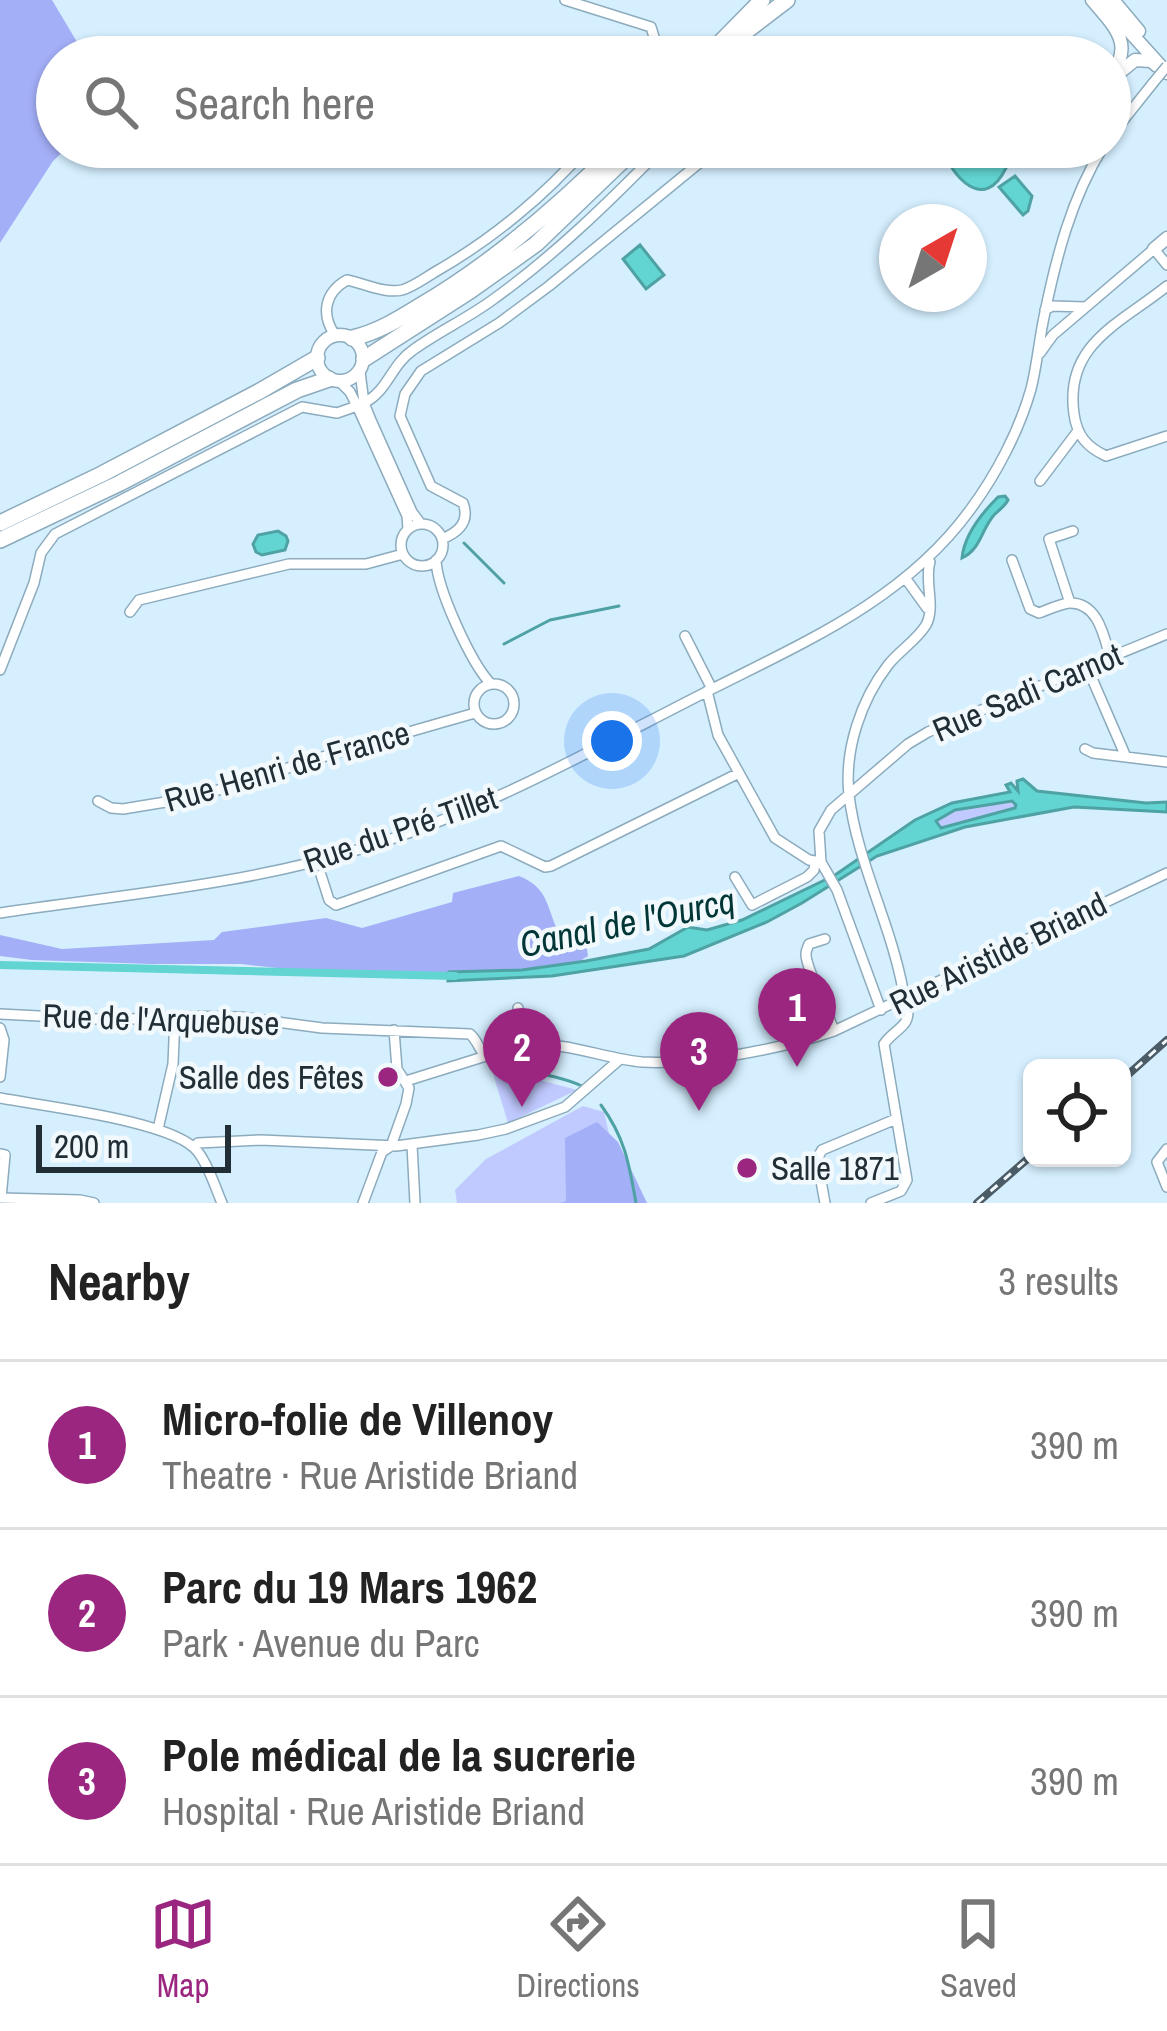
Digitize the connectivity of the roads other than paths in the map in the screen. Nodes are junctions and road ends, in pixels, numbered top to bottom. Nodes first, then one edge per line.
1 (565, 0) edge
2 (748, 0) edge
3 (762, 0) edge
4 (774, 0) edge
5 (787, 0) edge
6 (1097, 0) edge
7 (1113, 0) edge
8 (654, 36) edge
9 (720, 36) edge
10 (725, 36) edge
11 (740, 36) joint
12 (1119, 36) edge
13 (1130, 36) edge
14 (1131, 37) edge
15 (1131, 63) edge
16 (1164, 72) edge
17 (1131, 112) edge
18 (566, 168) edge
19 (596, 168) edge
20 (615, 168) edge
21 (641, 168) edge
22 (693, 168) edge
23 (1091, 168) edge
24 (1167, 238) edge
25 (1154, 250) junction
26 (1167, 265) edge
27 (1053, 280) junction
28 (1167, 286) edge
29 (1066, 306) junction
30 (1085, 307) junction
31 (1045, 310) junction
32 (1072, 318) junction
33 (344, 337) junction
34 (1037, 357) junction
35 (316, 358) junction
36 (362, 366) junction
37 (334, 381) junction
38 (361, 404) junction
39 (1077, 432) junction
40 (1167, 436) edge
41 (1042, 473) dead end
42 (0, 523) edge
43 (421, 524) junction
44 (408, 529) junction
45 (1073, 531) dead end
46 (442, 539) junction
47 (0, 540) edge
48 (935, 551) junction
49 (403, 554) junction
50 (436, 560) junction
51 (1012, 560) dead end
52 (421, 565) junction
53 (909, 577) junction
54 (441, 585) junction
55 (1070, 603) junction
56 (929, 608) junction
57 (130, 612) dead end
58 (1167, 634) edge
59 (685, 636) dead end
60 (1110, 657) junction
61 (1087, 667) junction
62 (0, 670) edge
63 (485, 687) junction
64 (710, 690) junction
65 (475, 713) junction
66 (1085, 748) dead end
67 (1126, 757) junction
68 (1167, 762) edge
69 (739, 773) junction
70 (849, 794) junction
71 (98, 801) dead end
72 (820, 864) junction
73 (1167, 872) edge
74 (321, 875) dead end
75 (736, 877) dead end
76 (0, 913) edge
77 (826, 939) dead end
78 (518, 1008) dead end
79 (880, 1010) junction
80 (0, 1014) edge
81 (175, 1016) junction
82 (0, 1028) edge
83 (394, 1030) junction
84 (834, 1031) junction
85 (526, 1045) junction
86 (482, 1053) junction
87 (620, 1060) junction
88 (0, 1077) edge
89 (404, 1079) junction
90 (0, 1098) edge
91 (896, 1119) junction
92 (158, 1129) junction
93 (412, 1145) junction
94 (391, 1146) junction
95 (194, 1147) junction
96 (1167, 1149) edge
97 (0, 1154) edge
98 (1167, 1187) edge
99 (1, 1198) edge
100 (74, 1201) edge
101 (94, 1203) edge
102 (222, 1203) edge
103 (363, 1203) edge
104 (415, 1203) edge
105 (824, 1203) edge
106 (871, 1203) edge

1 - 8 street
2 - 9 highway
3 - 10 highway
4 - 11 highway
5 - 11 highway
6 - 12 main road
6 - 13 main road
7 - 16 main road
14 - 16 main road
15 - 16 main road
16 - 17 street
18 - 33 street
19 - 33 highway
20 - 36 highway
21 - 38 street
22 - 46 street
23 - 27 street, Rue du Pré Tillet
24 - 25 main road
25 - 26 street
25 - 30 street
27 - 29 street
27 - 31 street, Rue du Pré Tillet
28 - 39 street
29 - 30 street
29 - 31 street
30 - 32 street
31 - 32 street
31 - 34 street, Rue du Pré Tillet
32 - 34 street
33 - 35 main road
33 - 36 main road
34 - 48 street, Rue du Pré Tillet
35 - 37 main road
35 - 42 highway
36 - 37 main road
36 - 38 street
37 - 38 street
37 - 47 highway
38 - 43 street
38 - 44 street
38 - 62 street
39 - 40 street
39 - 41 street
43 - 44 street
43 - 46 street
44 - 49 street
45 - 55 street
46 - 50 street
48 - 53 street, Rue du Pré Tillet
48 - 56 street
49 - 52 street
49 - 57 street
50 - 52 street
50 - 54 street
51 - 55 street
52 - 54 street
53 - 56 street
53 - 64 street, Rue du Pré Tillet
54 - 63 street
55 - 60 street
56 - 70 street
58 - 60 street, Rue Sadi Carnot
59 - 64 street
60 - 61 street, Rue Sadi Carnot
61 - 67 street
61 - 70 street, Rue Sadi Carnot
63 - 65 street
63 - 65 street
64 - 69 street
64 - 76 street, Rue du Pré Tillet
65 - 71 street, Rue Henri de France
66 - 67 street
67 - 68 street
69 - 72 street
69 - 74 street
70 - 72 street, Rue Sadi Carnot
70 - 91 street, bridge
72 - 75 street
72 - 79 street
73 - 79 street, Rue Aristide Briand
77 - 84 street
78 - 85 street
79 - 84 street, Rue Aristide Briand
80 - 81 street, Rue de l'Arquebuse
81 - 83 street, Rue de l'Arquebuse
81 - 92 street
82 - 88 street
83 - 86 street, Rue de l'Arquebuse
83 - 89 street
84 - 87 street, Rue Aristide Briand
85 - 86 street, Rue Aristide Briand
85 - 87 street, Rue Aristide Briand
86 - 89 street, Rue Aristide Briand
87 - 93 street
89 - 94 street
90 - 92 street
91 - 105 street
91 - 106 street
92 - 95 street
93 - 94 street
93 - 104 street
94 - 95 street
94 - 103 street
95 - 102 street
96 - 98 street
97 - 99 street
99 - 100 street
100 - 101 street

